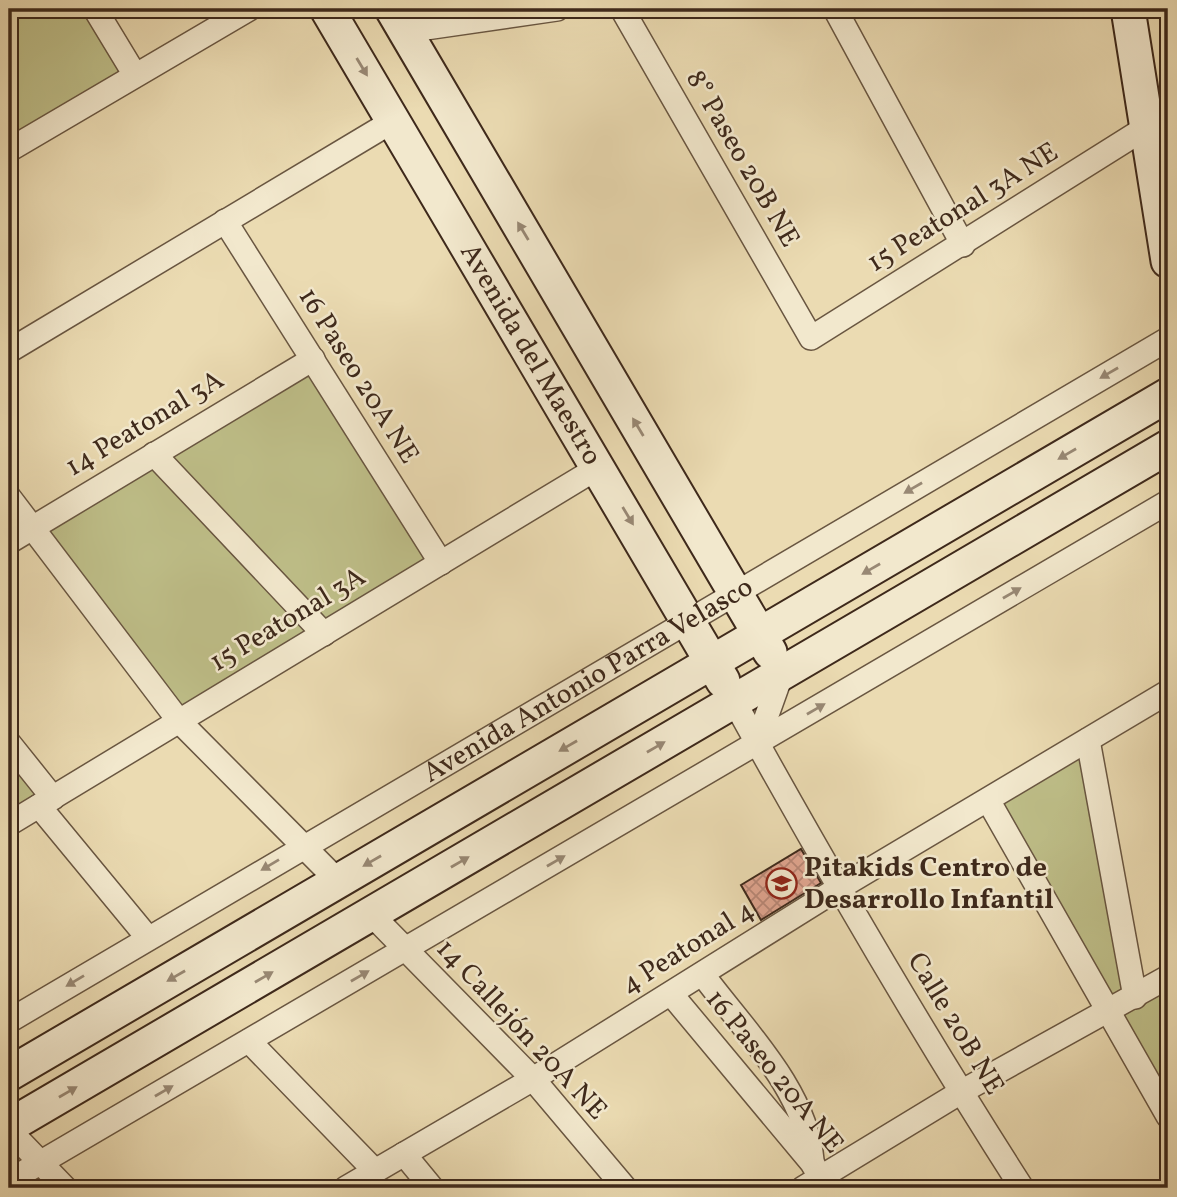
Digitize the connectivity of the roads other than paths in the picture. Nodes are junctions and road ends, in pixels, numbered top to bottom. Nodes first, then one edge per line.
1 (95, 9) edge
2 (249, 9) edge
3 (327, 9) edge
4 (558, 9) edge
5 (622, 9) edge
6 (835, 9) edge
7 (1128, 9) edge
8 (398, 20) edge
9 (135, 75) junction
10 (393, 121) junction
11 (1147, 127) junction
12 (9, 150) edge
13 (225, 221) junction
14 (963, 245) junction
15 (1168, 261) edge
16 (811, 338) joint
17 (1168, 338) edge
18 (9, 351) edge
19 (313, 359) junction
20 (1168, 395) edge
21 (1168, 446) edge
22 (154, 454) junction
23 (599, 467) junction
24 (9, 497) edge
25 (1168, 502) edge
26 (32, 527) junction
27 (9, 542) edge
28 (441, 563) junction
29 (735, 592) junction
30 (688, 619) junction
31 (759, 633) junction
32 (324, 634) junction
33 (712, 662) junction
34 (782, 673) junction
35 (1168, 692) edge
36 (734, 701) junction
37 (179, 721) junction
38 (1088, 740) junction
39 (9, 743) edge
40 (757, 743) junction
41 (988, 800) junction
42 (46, 802) junction
43 (9, 824) edge
44 (303, 845) junction
45 (338, 881) junction
46 (839, 888) junction
47 (371, 914) junction
48 (148, 937) junction
49 (405, 949) junction
50 (703, 975) junction
51 (1168, 977) edge
52 (672, 995) junction
53 (1135, 997) junction
54 (1108, 1011) junction
55 (9, 1021) edge
56 (249, 1041) junction
57 (9, 1074) edge
58 (533, 1079) junction
59 (961, 1092) junction
60 (1168, 1116) edge
61 (9, 1128) edge
62 (404, 1154) junction
63 (41, 1162) junction
64 (375, 1171) junction
65 (816, 1179) edge
66 (9, 1181) edge
67 (65, 1188) edge
68 (346, 1188) edge
69 (432, 1188) edge
70 (625, 1188) edge
71 (1022, 1188) edge

1 - 9 street
2 - 9 street
3 -> 10 street, Avenida del Maestro
4 - 8 street
5 - 16 street, 8° Paseo 20B NE
6 - 14 street
7 - 11 street
29 -> 8 street, Avenida del Maestro
9 - 12 street
10 - 13 street
10 - 23 street, Avenida del Maestro
11 - 14 street, 15 Peatonal 3A NE
11 - 15 street
13 - 18 street
13 - 19 street, 16 Paseo 20A NE
14 - 16 street, 15 Peatonal 3A NE
17 -> 29 street, Avenida Antonio Parra Velasco
19 - 22 street, 14 Peatonal 3A
19 - 28 street, 16 Paseo 20A NE
20 -> 31 street, Avenida Antonio Parra Velasco
21 - 34 street
22 - 26 street, 14 Peatonal 3A
22 - 32 street
23 - 28 street, 15 Peatonal 3A
23 -> 30 street, Avenida del Maestro
24 - 26 street
40 -> 25 street
26 - 27 street, 14 Peatonal 3A
26 - 37 street
28 - 32 street, 15 Peatonal 3A
29 - 30 street, Avenida Antonio Parra Velasco
29 - 31 street, Avenida del Maestro
30 - 33 street, Avenida del Maestro
30 - 44 street, Avenida Antonio Parra Velasco
31 - 33 street, Avenida Antonio Parra Velasco
31 - 34 street, Avenida del Maestro
32 - 37 street, 15 Peatonal 3A
33 - 36 street, Avenida del Maestro
33 -> 45 street, Avenida Antonio Parra Velasco
34 - 36 street
34 - 40 street
35 - 38 street, 4 Peatonal 4
36 - 40 street, Calle 20B NE
47 -> 36 street
37 - 42 street, 15 Peatonal 3A
37 - 44 street
38 - 41 street, 4 Peatonal 4
38 - 53 street
39 - 42 street
40 - 46 street, Calle 20B NE
49 -> 40 street
41 - 46 street, 4 Peatonal 4
41 - 54 street
42 - 43 street, 15 Peatonal 3A
42 - 48 street
44 - 45 street
44 -> 48 street, Avenida Antonio Parra Velasco
45 -> 57 street, Avenida Antonio Parra Velasco
46 - 50 street, 4 Peatonal 4
46 - 59 street, Calle 20B NE
47 - 49 street, 14 Callejón 20A NE
61 -> 47 street
48 -> 55 street, Avenida Antonio Parra Velasco
56 -> 49 street
49 - 58 street, 14 Callejón 20A NE
50 - 52 street, 4 Peatonal 4
50 - 65 street
51 - 53 street
52 - 58 street, 4 Peatonal 4
52 - 65 street, 16 Paseo 20A NE
53 - 54 street
54 - 59 street
54 - 60 street
63 -> 56 street
56 - 64 street
58 - 62 street, 4 Peatonal 4
58 - 70 street, 14 Callejón 20A NE
59 - 65 street
59 - 71 street, Calle 20B NE
61 - 63 street
62 - 64 street, 4 Peatonal 4
62 - 69 street
63 - 66 street
63 - 67 street
64 - 68 street, 4 Peatonal 4

